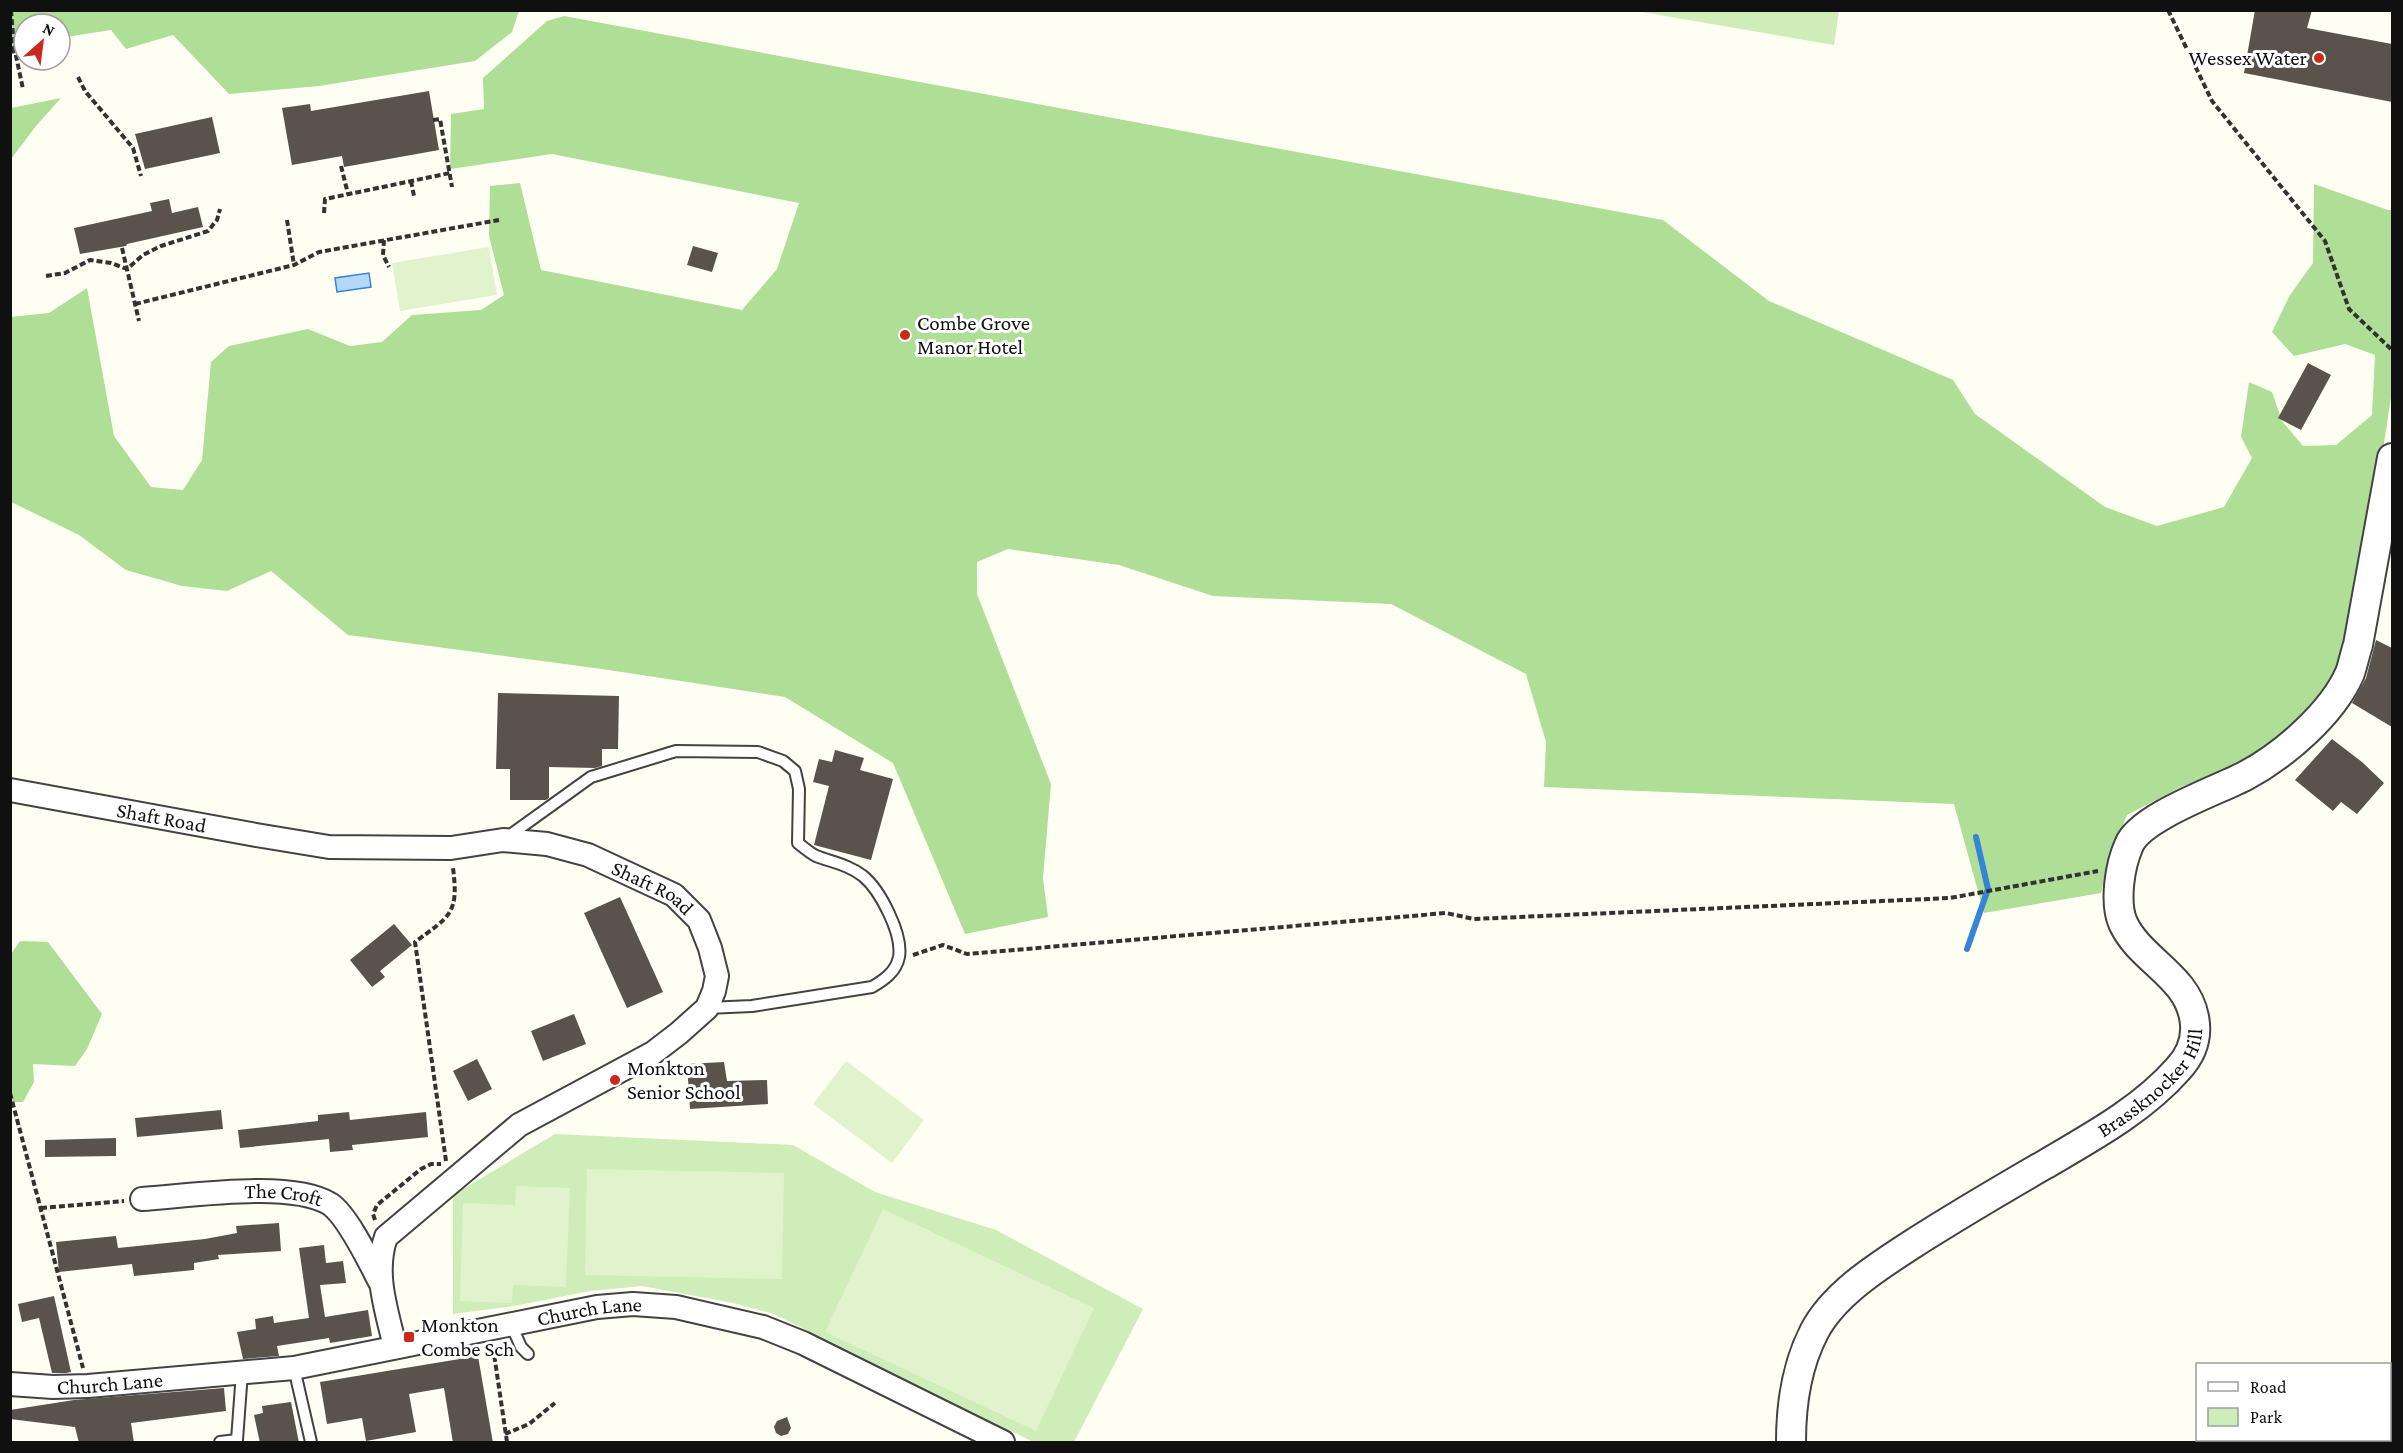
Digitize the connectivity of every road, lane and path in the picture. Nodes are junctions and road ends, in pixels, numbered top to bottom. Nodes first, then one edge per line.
1 (11, 10) edge
2 (2168, 10) edge
3 (10, 50) edge
4 (78, 76) dead end
5 (23, 89) dead end
6 (434, 120) dead end
7 (341, 166) dead end
8 (450, 173) junction
9 (141, 176) dead end
10 (411, 181) junction
11 (452, 187) dead end
12 (348, 194) junction
13 (414, 195) dead end
14 (220, 209) dead end
15 (324, 213) dead end
16 (287, 220) dead end
17 (499, 220) dead end
18 (384, 240) junction
19 (122, 249) dead end
20 (294, 265) junction
21 (389, 267) dead end
22 (127, 269) junction
23 (46, 276) dead end
24 (135, 304) junction
25 (139, 321) dead end
26 (2392, 350) edge
27 (2392, 458) edge
28 (10, 790) edge
29 (503, 840) junction
30 (451, 848) junction
31 (2122, 867) junction
32 (899, 959) junction
33 (707, 1008) junction
34 (10, 1093) edge
35 (456, 1158) dead end
36 (447, 1164) junction
37 (142, 1199) joint
38 (41, 1208) junction
39 (382, 1250) junction
40 (380, 1284) junction
41 (501, 1326) junction
42 (395, 1347) junction
43 (528, 1354) dead end
44 (294, 1368) junction
45 (242, 1372) junction
46 (10, 1384) edge
47 (88, 1386) junction
48 (555, 1403) dead end
49 (505, 1434) junction
50 (220, 1443) edge
51 (311, 1443) edge
52 (507, 1443) edge
53 (1003, 1443) edge
54 (1791, 1443) edge

1 - 3 path
2 - 26 path
3 - 5 path
4 - 9 path
6 - 8 path
7 - 12 path
8 - 10 path
8 - 11 path
10 - 12 path
10 - 13 path
12 - 15 path
14 - 22 path
16 - 20 path
17 - 18 path
18 - 20 path
18 - 21 path
19 - 22 path
20 - 24 path
22 - 23 path
22 - 24 path
24 - 25 path
27 - 31 street, Brassknocker Hill
28 - 30 street, Shaft Road
29 - 30 street, Shaft Road
29 - 32 lane
29 - 33 street, Shaft Road
30 - 36 path
31 - 32 path
31 - 54 street, Brassknocker Hill
32 - 33 lane
33 - 39 street
34 - 38 path
35 - 36 path
36 - 39 path
37 - 38 path
37 - 40 street, The Croft
38 - 47 path
39 - 40 street
40 - 42 street
41 - 42 street, Church Lane
41 - 43 lane
41 - 49 path
41 - 53 street, Church Lane
42 - 44 street, Church Lane
44 - 45 street, Church Lane
44 - 51 lane
45 - 47 street, Church Lane
45 - 50 lane
46 - 47 street, Church Lane
48 - 49 path
49 - 52 path

